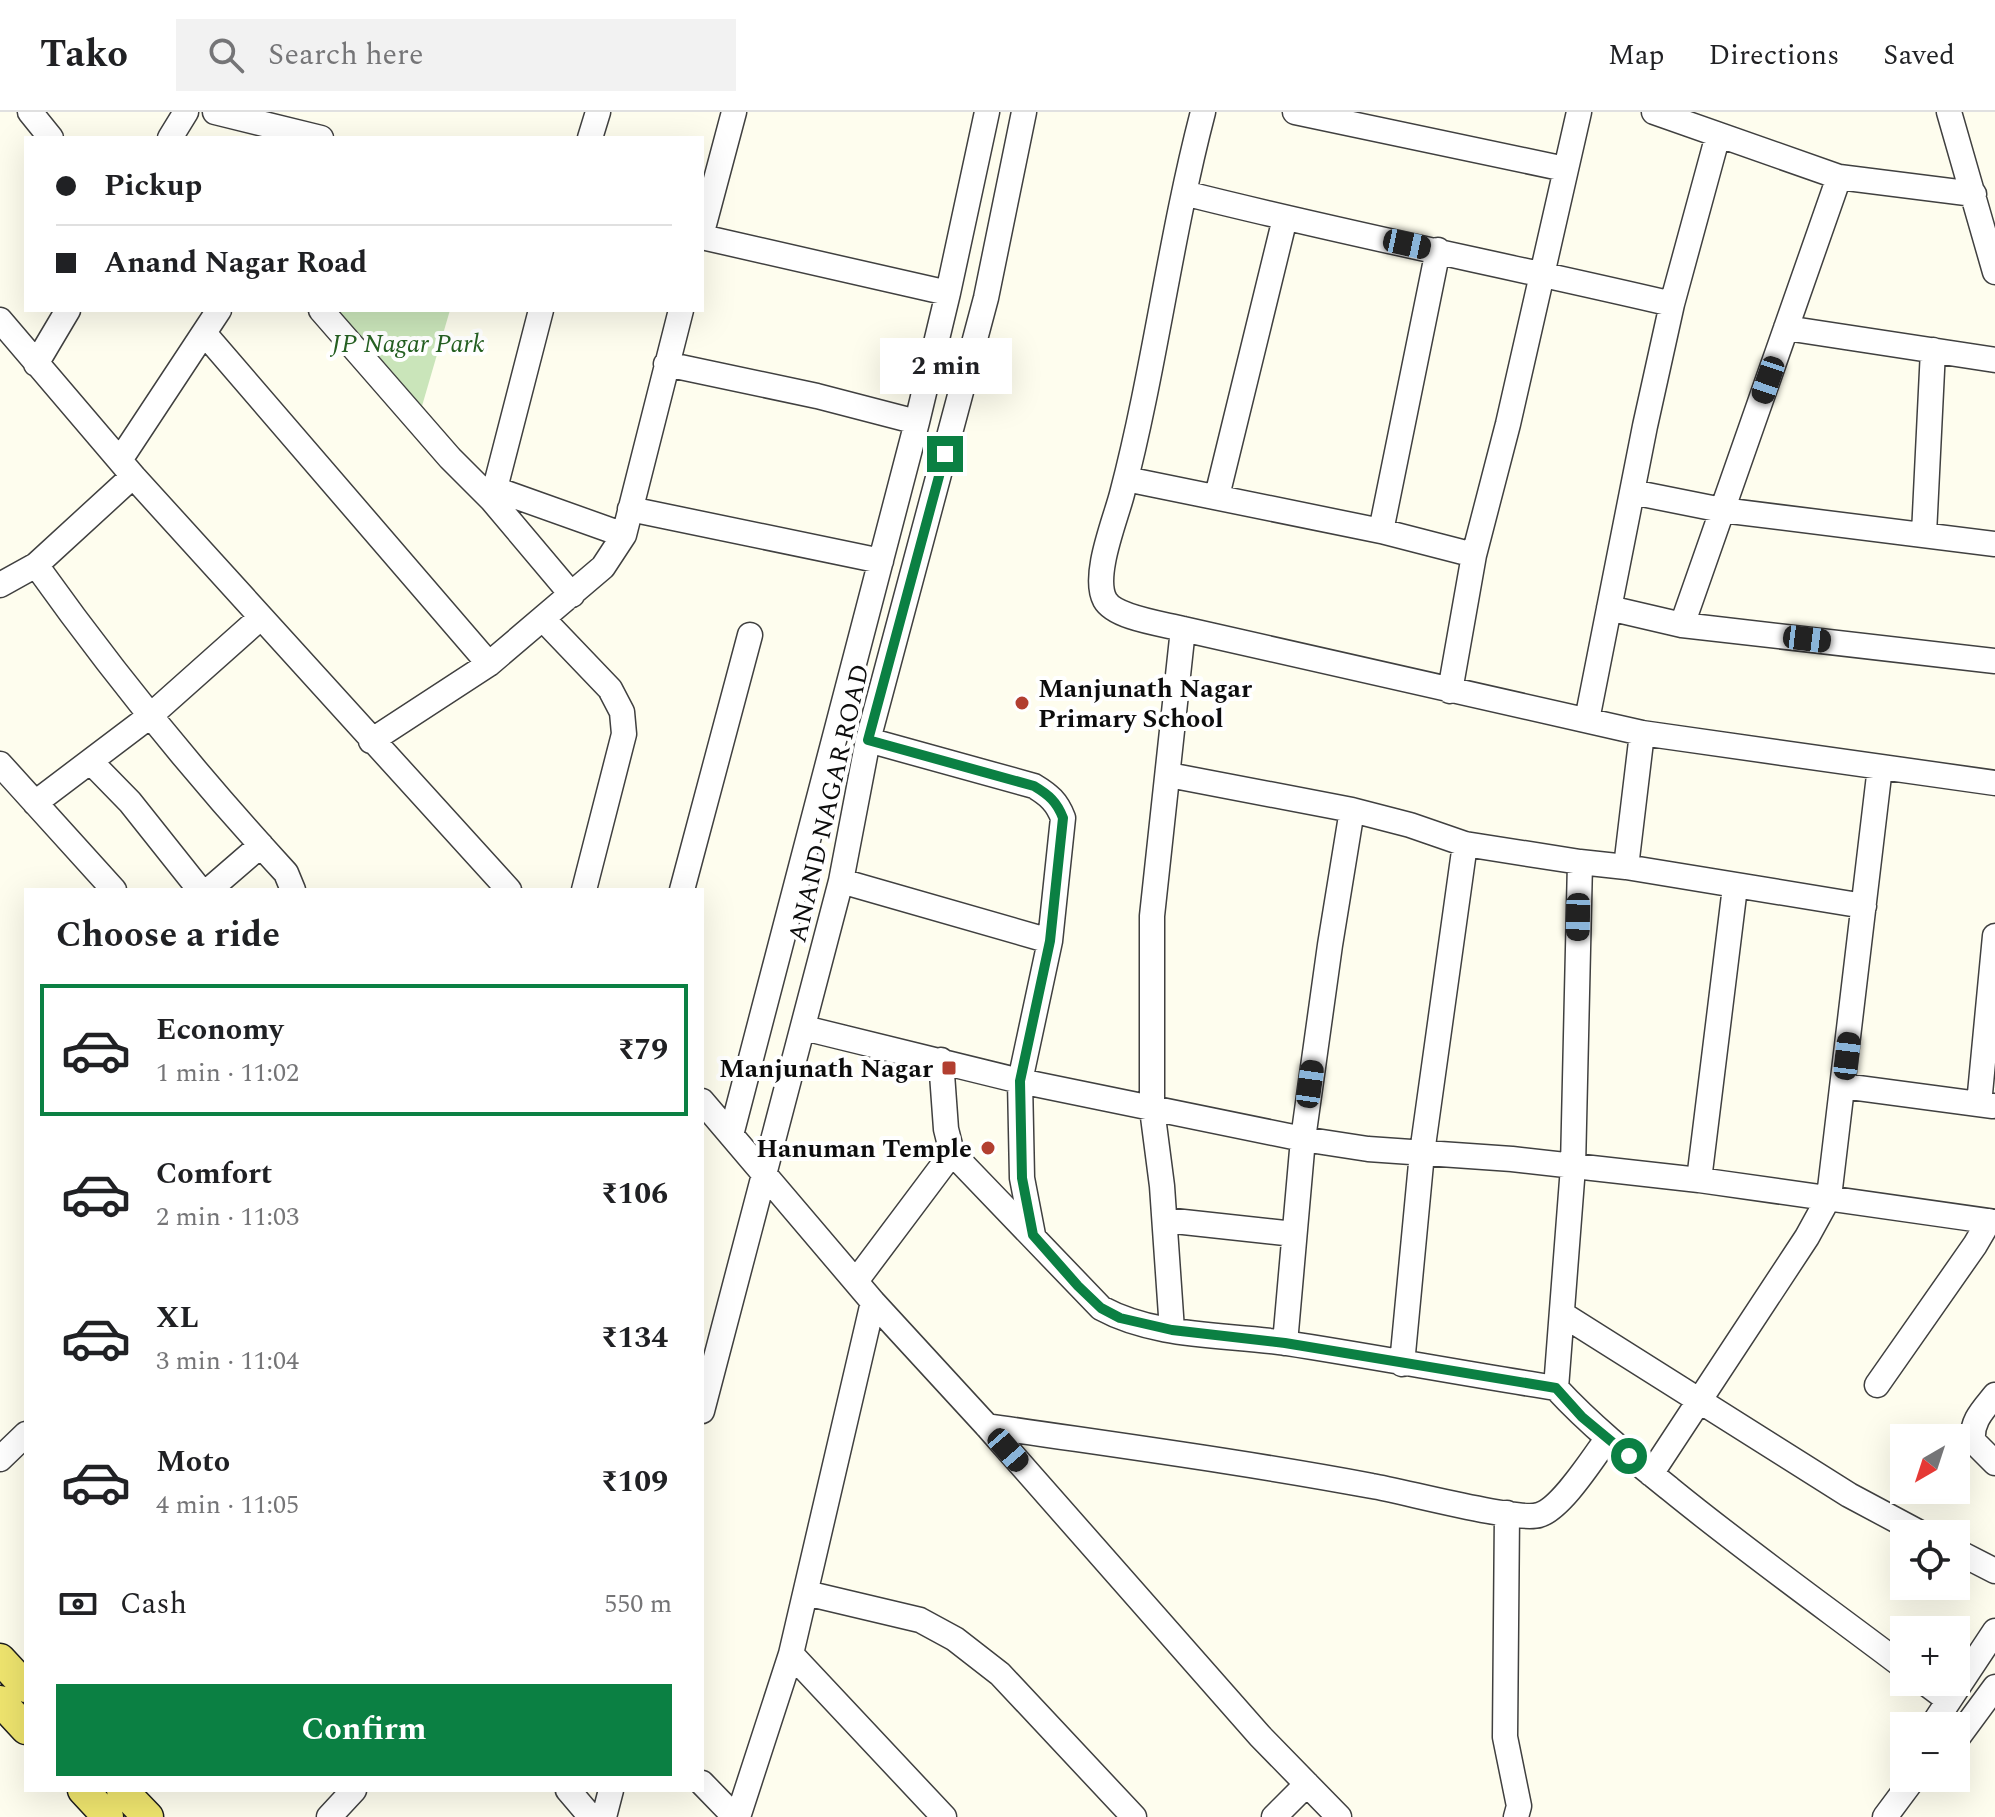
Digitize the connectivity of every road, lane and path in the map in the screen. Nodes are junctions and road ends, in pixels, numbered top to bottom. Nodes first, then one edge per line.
1 (30, 112) edge
2 (186, 112) edge
3 (215, 112) edge
4 (598, 112) edge
5 (734, 112) edge
6 (987, 112) edge
7 (1024, 112) edge
8 (1203, 112) edge
9 (1295, 112) edge
10 (1579, 112) edge
11 (1654, 112) edge
12 (1949, 112) edge
13 (1718, 135) junction
14 (49, 136) edge
15 (171, 136) edge
16 (307, 136) edge
17 (591, 136) edge
18 (1565, 169) junction
19 (1839, 177) junction
20 (1184, 193) junction
21 (1974, 194) junction
22 (1285, 218) junction
23 (704, 226) edge
24 (704, 234) edge
25 (1438, 250) junction
26 (1995, 272) edge
27 (1541, 273) junction
28 (948, 293) junction
29 (1672, 304) junction
30 (67, 312) edge
31 (218, 312) edge
32 (323, 312) edge
33 (540, 312) edge
34 (680, 312) edge
35 (0, 320) edge
36 (1786, 328) junction
37 (204, 333) junction
38 (1933, 350) junction
39 (1995, 360) edge
40 (36, 364) junction
41 (666, 364) junction
42 (917, 422) junction
43 (126, 468) junction
44 (1126, 479) junction
45 (1632, 492) junction
46 (494, 495) junction
47 (1217, 496) junction
48 (630, 509) junction
49 (1722, 510) junction
50 (1381, 531) junction
51 (1924, 534) junction
52 (624, 535) junction
53 (1995, 544) edge
54 (1474, 555) junction
55 (881, 561) junction
56 (36, 565) junction
57 (0, 585) edge
58 (572, 595) junction
59 (1609, 608) junction
60 (260, 618) junction
61 (543, 619) junction
62 (1682, 625) junction
63 (1183, 629) junction
64 (750, 635) dead end
65 (1995, 661) edge
66 (489, 664) junction
67 (1450, 691) junction
68 (150, 716) junction
69 (1587, 720) junction
70 (1642, 733) junction
71 (868, 740) junction
72 (371, 741) junction
73 (91, 762) junction
74 (0, 764) edge
75 (1880, 767) junction
76 (1169, 775) junction
77 (1995, 783) edge
78 (35, 803) junction
79 (1352, 810) junction
80 (1465, 844) junction
81 (261, 845) junction
82 (1580, 862) junction
83 (1626, 867) junction
84 (841, 881) junction
85 (1735, 887) junction
86 (112, 888) edge
87 (198, 888) edge
88 (211, 888) edge
89 (292, 888) edge
90 (507, 888) edge
91 (585, 888) edge
92 (683, 888) edge
93 (1864, 906) junction
94 (1995, 936) edge
95 (1050, 941) junction
96 (804, 1028) junction
97 (941, 1060) junction
98 (1020, 1081) junction
99 (1843, 1086) junction
100 (704, 1103) edge
101 (1987, 1105) edge
102 (1152, 1109) junction
103 (731, 1135) junction
104 (1303, 1139) junction
105 (952, 1153) junction
106 (1422, 1153) junction
107 (1573, 1167) junction
108 (765, 1175) junction
109 (1699, 1180) junction
110 (1829, 1197) junction
111 (1165, 1220) junction
112 (1992, 1221) edge
113 (1294, 1234) junction
114 (1033, 1235) junction
115 (856, 1281) junction
116 (873, 1302) junction
117 (1562, 1314) junction
118 (1172, 1330) junction
119 (1285, 1343) junction
120 (1402, 1364) junction
121 (1877, 1385) dead end
122 (1556, 1388) junction
123 (1995, 1395) edge
124 (1699, 1398) junction
125 (704, 1404) edge
126 (987, 1426) junction
127 (24, 1436) edge
128 (1607, 1439) junction
129 (0, 1459) edge
130 (1995, 1463) edge
131 (1651, 1474) junction
132 (1507, 1513) junction
133 (1896, 1520) edge
134 (1970, 1558) edge
135 (1995, 1571) edge
136 (806, 1593) junction
137 (1993, 1639) edge
138 (791, 1654) junction
139 (1890, 1656) edge
140 (0, 1659) edge
141 (24, 1685) edge
142 (1995, 1687) edge
143 (1943, 1696) edge
144 (1948, 1700) junction
145 (0, 1701) edge
146 (1941, 1712) edge
147 (1970, 1721) edge
148 (24, 1727) edge
149 (1307, 1784) junction
150 (704, 1785) edge
151 (85, 1792) edge
152 (124, 1792) edge
153 (352, 1792) edge
154 (570, 1792) edge
155 (610, 1792) edge
156 (1904, 1792) edge
157 (1130, 1815) edge
158 (108, 1817) edge
159 (148, 1817) edge
160 (329, 1817) edge
161 (591, 1817) edge
162 (604, 1817) edge
163 (736, 1817) edge
164 (944, 1817) edge
165 (1274, 1817) edge
166 (1339, 1817) edge
167 (1516, 1817) edge
168 (1885, 1817) edge

1 - 14 street
2 - 15 street
3 - 16 street
4 - 17 street
5 - 23 street
6 - 28 street
7 - 71 street, ANAND NAGAR ROAD
8 - 20 street
9 - 18 street
10 - 18 street
11 - 13 street
12 - 21 street
13 - 19 street
13 - 29 street
18 - 27 street
19 - 21 street
19 - 36 street
20 - 22 street
20 - 44 street
21 - 26 street
22 - 25 street
22 - 47 street
24 - 28 street
25 - 27 street
25 - 50 street
27 - 29 street
27 - 54 street
28 - 42 street
29 - 45 street
30 - 40 street
31 - 37 street
32 - 46 street
33 - 46 street
34 - 41 street
35 - 40 street
36 - 38 street
36 - 49 street
37 - 43 street
37 - 66 street
38 - 39 street
38 - 51 street
40 - 43 street
41 - 42 street
41 - 48 street
42 - 55 street
43 - 56 street
43 - 60 street
44 - 47 street
44 - 63 street
45 - 49 street
45 - 59 street
46 - 52 street
46 - 58 street
47 - 50 street
48 - 52 street
48 - 55 street
49 - 51 street
49 - 62 street
50 - 54 street
51 - 53 street
52 - 58 street
54 - 67 street
55 - 103 street
56 - 57 street
56 - 68 street
58 - 61 street
59 - 62 street
59 - 69 street
60 - 68 street
60 - 72 street
61 - 66 street
61 - 91 street
62 - 65 street
63 - 67 street
63 - 76 street
64 - 92 street
66 - 72 street
67 - 69 street
68 - 73 street
68 - 81 street
69 - 70 street
70 - 75 street
70 - 83 street
71 - 84 street, ANAND NAGAR ROAD
71 - 95 street
72 - 90 street
73 - 78 street
73 - 87 street
74 - 78 street
75 - 77 street
75 - 93 street
76 - 79 street
76 - 102 street
78 - 86 street
79 - 80 street
79 - 104 street
80 - 82 street
80 - 106 street
81 - 88 street
81 - 89 street
82 - 83 street
82 - 107 street
83 - 85 street
84 - 95 street
84 - 96 street, ANAND NAGAR ROAD
85 - 93 street
85 - 109 street
93 - 99 street
94 - 101 street
95 - 98 street
96 - 97 street
96 - 108 street, ANAND NAGAR ROAD
97 - 98 street
97 - 105 street
98 - 102 street
98 - 114 street
99 - 101 street
99 - 110 street
100 - 103 street
102 - 104 street
102 - 111 street
103 - 108 street
104 - 106 street
104 - 113 street
105 - 114 street
105 - 115 street
106 - 107 street
106 - 120 street
107 - 109 street
107 - 117 street
108 - 115 street
108 - 125 street, ANAND NAGAR ROAD
109 - 110 street
110 - 112 street
110 - 124 street
111 - 113 street
111 - 118 street
112 - 121 street
113 - 119 street
114 - 118 street
115 - 116 street
116 - 126 street
116 - 136 street
117 - 122 street
117 - 124 street
118 - 119 street
119 - 120 street
120 - 122 street
122 - 128 street
123 - 130 street
124 - 131 street
124 - 133 street
126 - 132 street
126 - 149 street
127 - 129 street
128 - 131 street
128 - 132 street
131 - 139 street
132 - 167 street
134 - 135 street
136 - 138 street
136 - 157 street
137 - 144 street
138 - 163 street
138 - 164 street
140 - 141 main road
142 - 147 street
143 - 144 street
144 - 146 street
145 - 148 main road
149 - 165 street
149 - 166 street
150 - 163 street
151 - 158 main road
152 - 159 main road
153 - 160 street
154 - 161 street
155 - 162 street
156 - 168 street

